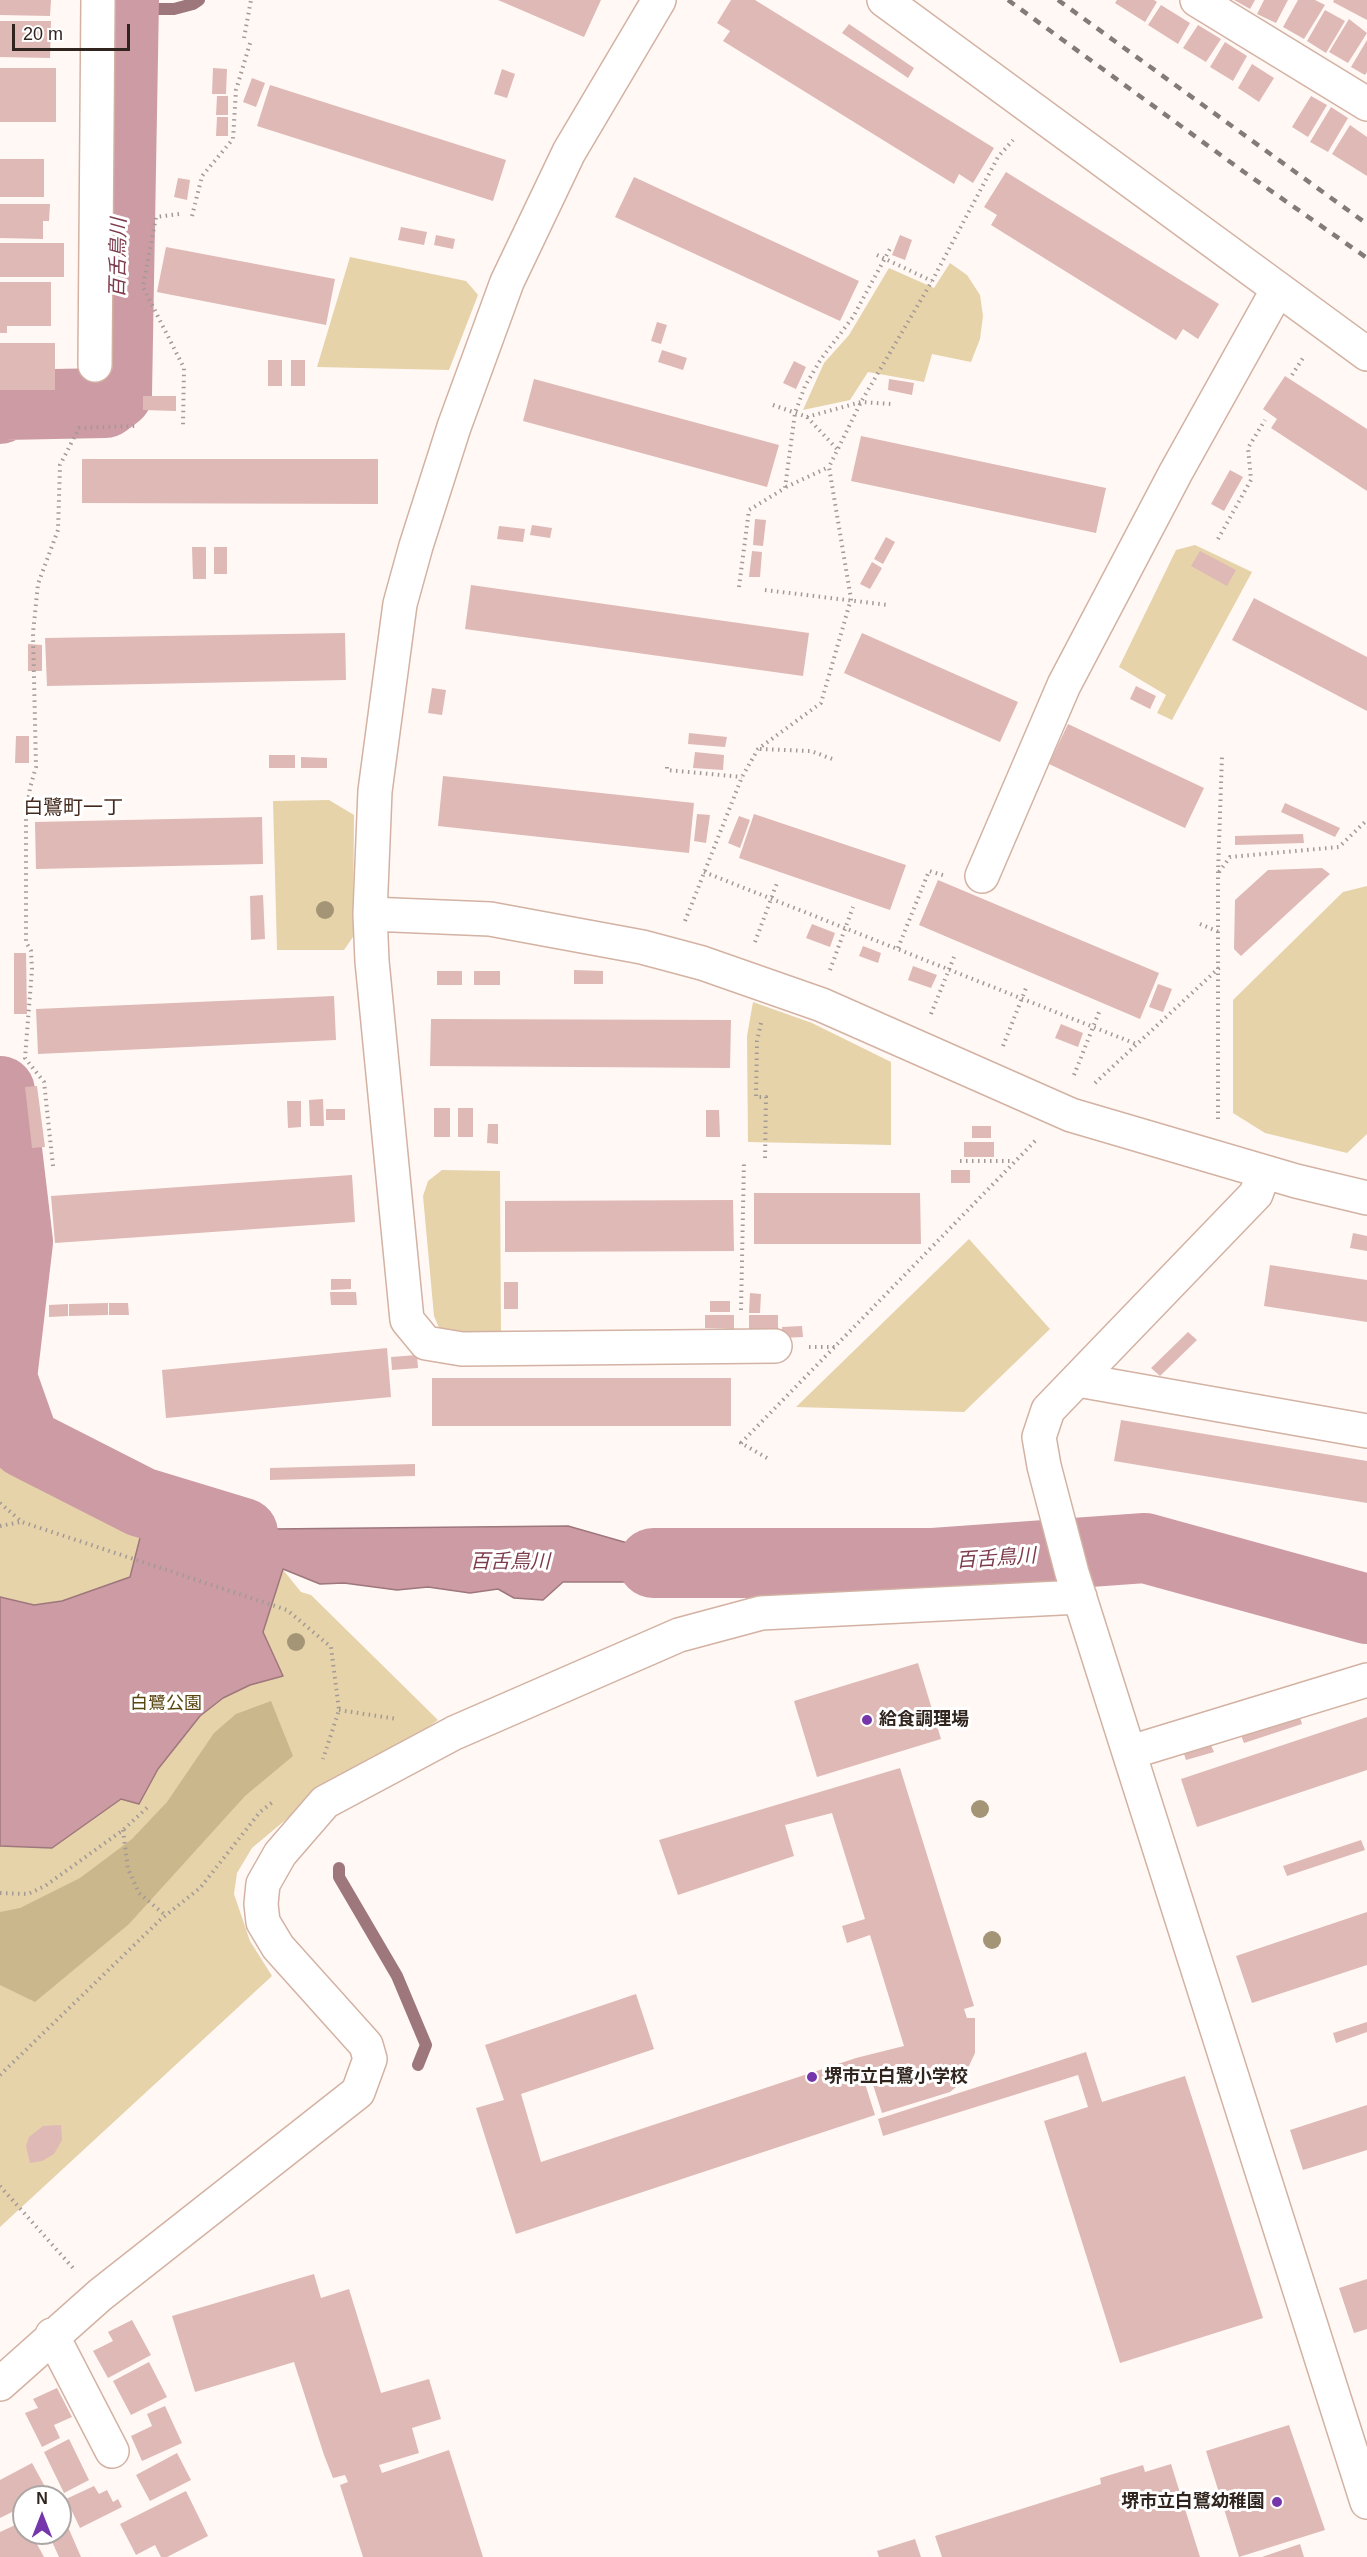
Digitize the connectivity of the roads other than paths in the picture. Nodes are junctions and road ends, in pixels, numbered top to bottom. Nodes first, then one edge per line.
1 (98, 0) edge
2 (659, 0) edge
3 (884, 0) edge
4 (1197, 0) edge
5 (1367, 104) edge
6 (1278, 289) junction
7 (1367, 354) edge
8 (95, 365) dead end
9 (982, 876) road end
10 (370, 914) junction
11 (1264, 1172) junction
12 (1367, 1198) edge
13 (775, 1346) dead end
14 (1078, 1380) junction
15 (1367, 1431) edge
16 (1076, 1585) junction
17 (1367, 1680) edge
18 (1131, 1752) junction
19 (52, 2335) junction
20 (0, 2384) edge
21 (1356, 2426) edge
22 (112, 2451) dead end
23 (1367, 2502) edge

1 - 8 street
2 - 10 street
3 - 6 street
4 - 5 street
6 - 7 street
6 - 9 street
10 - 11 street
10 - 13 street
11 - 12 street
11 - 14 street
14 - 15 street
14 - 16 street
16 - 18 street
16 - 19 street
17 - 18 street
18 - 21 street
19 - 20 street
19 - 22 street
21 - 23 street

